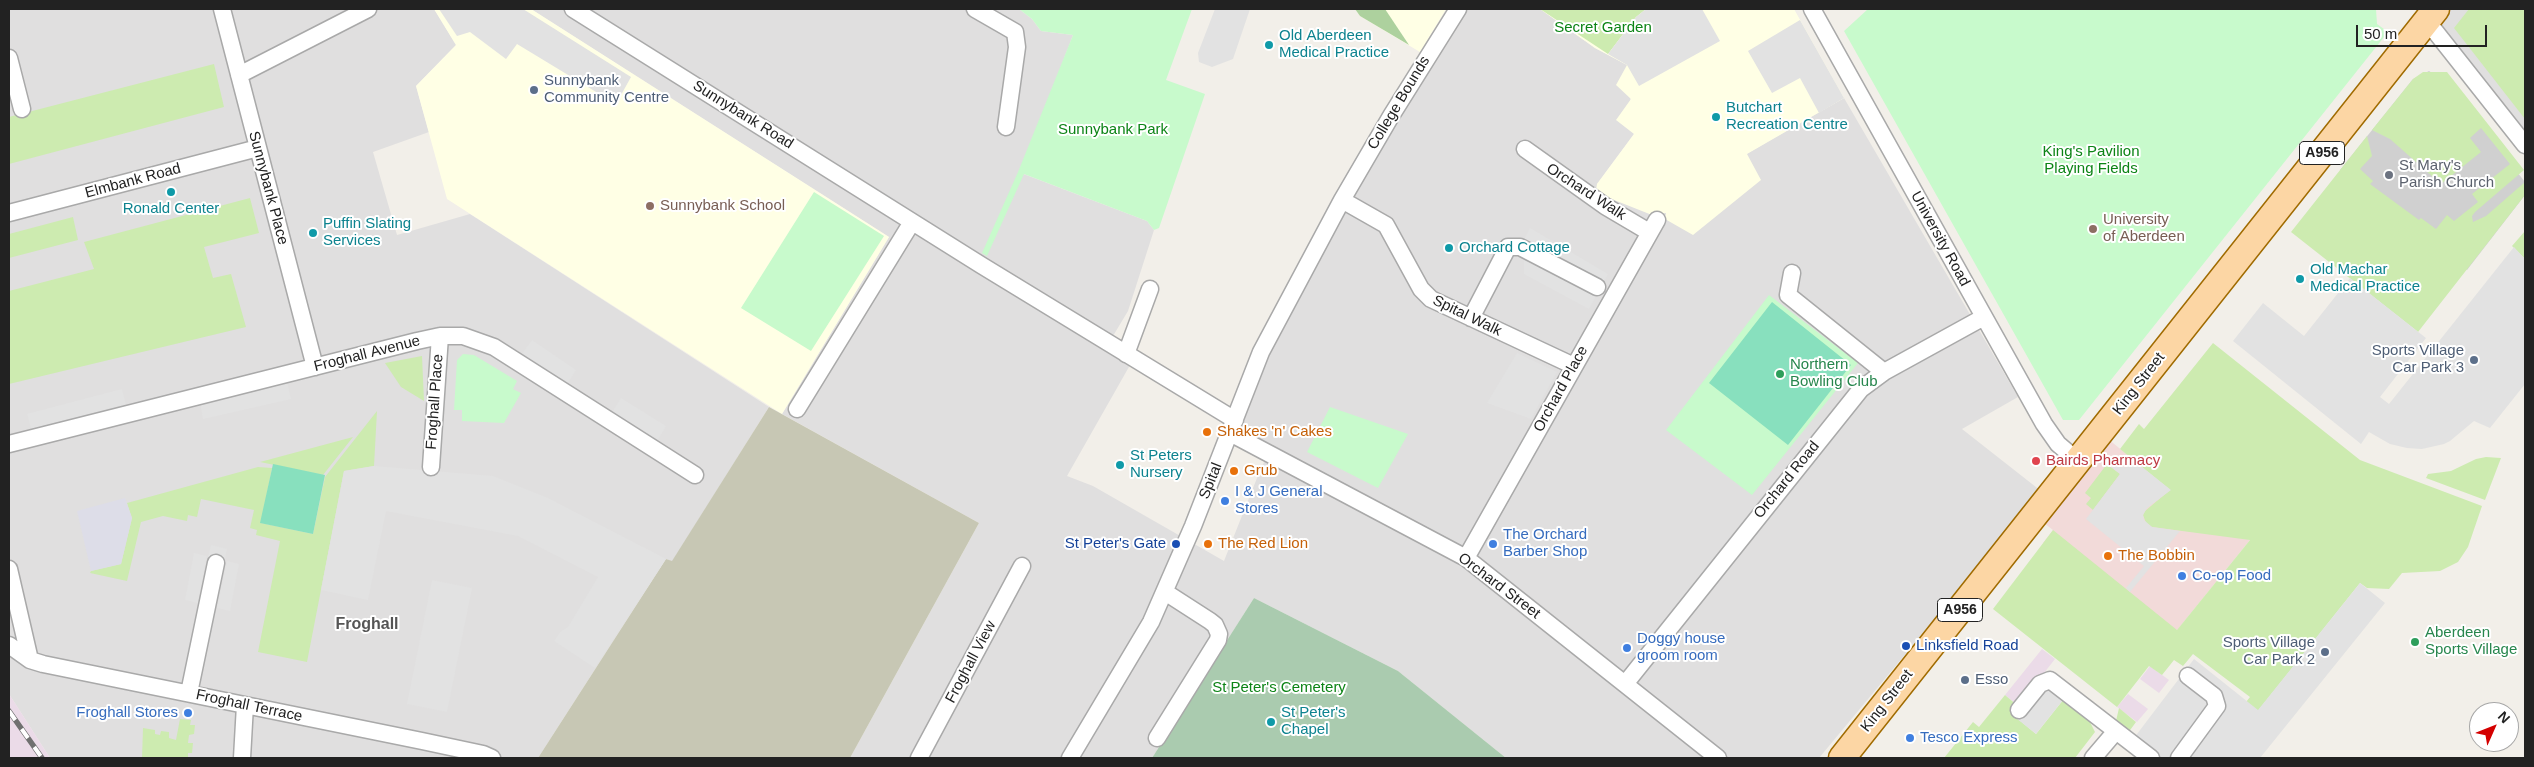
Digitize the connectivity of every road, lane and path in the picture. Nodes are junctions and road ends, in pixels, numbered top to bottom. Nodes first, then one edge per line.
1 (222, 9) edge
2 (368, 9) edge
3 (573, 9) edge
4 (975, 9) edge
5 (1458, 9) edge
6 (1812, 9) edge
7 (2431, 15) edge
8 (9, 58) edge
9 (239, 75) junction
10 (22, 109) dead end
11 (1006, 127) dead end
12 (2525, 146) edge
13 (258, 148) junction
14 (1525, 149) dead end
15 (1342, 200) junction
16 (9, 213) edge
17 (912, 222) junction
18 (1653, 226) joint
19 (1792, 273) dead end
20 (1597, 287) dead end
21 (1150, 289) dead end
22 (1984, 317) junction
23 (1471, 318) junction
24 (440, 336) junction
25 (1126, 354) junction
26 (315, 366) junction
27 (1574, 366) junction
28 (1884, 372) junction
29 (797, 409) dead end
30 (1233, 426) junction
31 (9, 444) edge
32 (2078, 461) junction
33 (431, 467) dead end
34 (695, 475) dead end
35 (1466, 558) junction
36 (216, 563) dead end
37 (1022, 566) dead end
38 (9, 569) edge
39 (1164, 592) junction
40 (9, 645) edge
41 (30, 660) junction
42 (2188, 676) dead end
43 (1625, 684) junction
44 (189, 693) junction
45 (244, 705) junction
46 (2020, 710) dead end
47 (2116, 731) junction
48 (1157, 738) dead end
49 (242, 758) edge
50 (492, 758) edge
51 (919, 758) edge
52 (1070, 758) edge
53 (1718, 758) edge
54 (1842, 758) edge
55 (2093, 758) edge
56 (2151, 758) edge
57 (2179, 758) edge

1 - 9 street, Sunnybank Place
2 - 9 street
3 - 17 street, Sunnybank Road
4 - 11 street
5 - 15 street, College Bounds
6 - 22 street, University Road
7 - 12 street
7 - 32 main road, King Street / A956
8 - 10 street
9 - 13 street, Sunnybank Place
13 - 16 street, Elmbank Road
13 - 26 street, Sunnybank Place
14 - 18 street, Orchard Walk
15 - 23 street, Spital Walk
15 - 30 street, Spital
17 - 25 street, Sunnybank Road
17 - 29 street
18 - 27 street, Orchard Place
19 - 28 street
20 - 23 street
21 - 25 street
22 - 28 street, Orchard Road
22 - 32 street, University Road
23 - 27 street, Spital Walk
24 - 26 street, Froghall Avenue
24 - 33 street, Froghall Place
24 - 34 street, Froghall Avenue
25 - 30 street, Sunnybank Road
26 - 31 street, Froghall Avenue
27 - 35 street, Orchard Place
28 - 43 street, Orchard Road
30 - 35 street, Orchard Street
30 - 39 street, Spital
32 - 54 main road, King Street / A956
35 - 43 street, Orchard Street
36 - 44 street
37 - 51 street, Froghall View
38 - 41 street
39 - 48 street
39 - 52 street, Spital
40 - 41 street, Froghall Terrace
41 - 44 street, Froghall Terrace
42 - 57 street
43 - 53 street, Orchard Street
44 - 45 street, Froghall Terrace
45 - 49 street
45 - 50 street, Froghall Terrace
46 - 47 street
47 - 55 street
47 - 56 street

